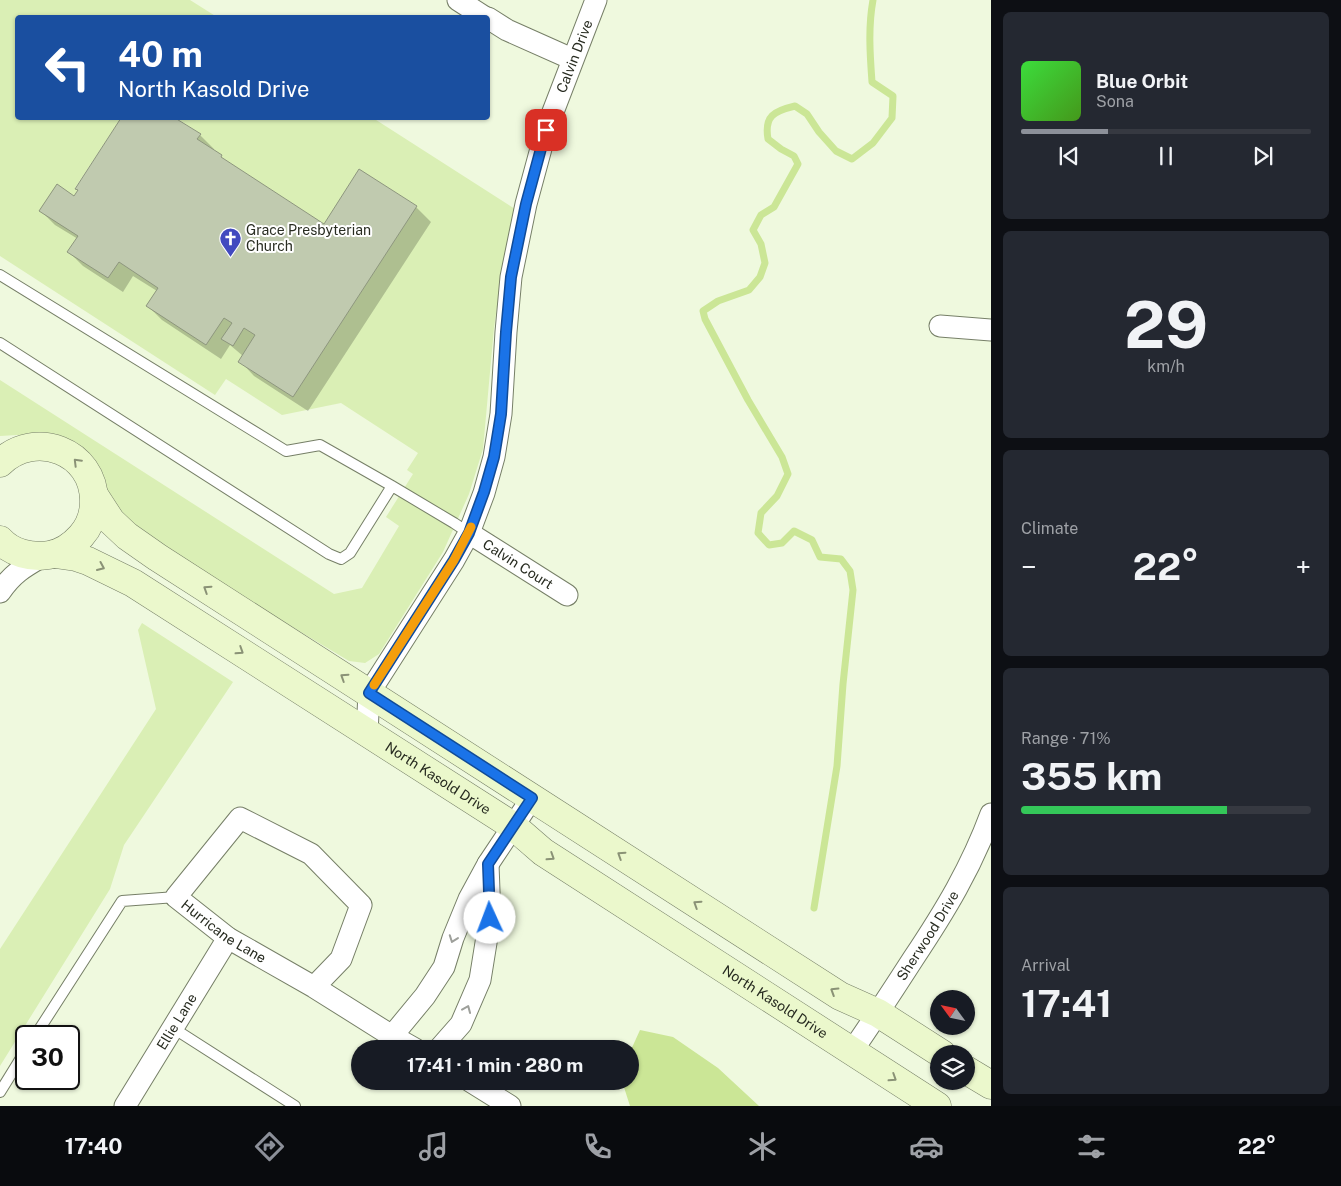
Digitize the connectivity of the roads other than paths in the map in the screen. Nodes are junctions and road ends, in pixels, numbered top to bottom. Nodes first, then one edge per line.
1 (458, 0) edge
2 (596, 0) edge
3 (482, 15) edge
4 (490, 20) edge
5 (572, 58) junction
6 (0, 275) edge
7 (940, 326) dead end
8 (991, 330) edge
9 (0, 343) edge
10 (12, 446) edge
11 (0, 463) edge
12 (392, 486) junction
13 (94, 495) junction
14 (469, 533) junction
15 (0, 540) edge
16 (49, 555) junction
17 (0, 592) edge
18 (567, 595) dead end
19 (369, 693) junction
20 (367, 733) junction
21 (532, 798) junction
22 (991, 814) edge
23 (513, 826) junction
24 (488, 864) junction
25 (176, 898) junction
26 (228, 938) junction
27 (314, 987) junction
28 (878, 1013) junction
29 (42, 1025) edge
30 (173, 1028) junction
31 (392, 1036) junction
32 (399, 1040) edge
33 (447, 1040) edge
34 (930, 1046) edge
35 (852, 1051) junction
36 (15, 1068) edge
37 (975, 1075) edge
38 (991, 1085) edge
39 (484, 1090) edge
40 (0, 1092) edge
41 (125, 1106) edge
42 (295, 1106) edge
43 (510, 1106) edge
44 (937, 1106) edge

1 - 3 street
2 - 5 street, Calvin Drive
4 - 5 street
5 - 14 street, Calvin Drive
6 - 12 lane
7 - 8 street
9 - 12 lane
10 - 11 main road
13 -> 10 main road
12 - 14 lane
13 - 16 main road
19 -> 13 main road
14 - 18 street, Calvin Court
14 - 19 street, Calvin Drive
15 - 16 main road, North Kasold Drive
16 - 17 street
16 -> 20 main road, North Kasold Drive
19 - 20 street, Calvin Drive
19 - 21 main road
20 - 23 main road, North Kasold Drive
21 - 23 street
28 -> 21 main road
22 - 28 street, Sherwood Drive
23 - 24 street
23 -> 35 main road, North Kasold Drive
24 -> 31 street
33 -> 24 street
25 - 26 street, Hurricane Lane
25 - 27 street, Hurricane Lane
25 - 29 lane
26 - 27 street, Hurricane Lane
26 - 30 street, Ellie Lane
27 - 31 street, Hurricane Lane
28 - 34 main road
28 - 35 street, Sherwood Drive
30 - 41 street, Ellie Lane
30 - 42 lane
31 - 32 street, Hurricane Lane
35 -> 44 main road, North Kasold Drive
36 - 40 lane
37 - 38 main road
39 - 43 street

